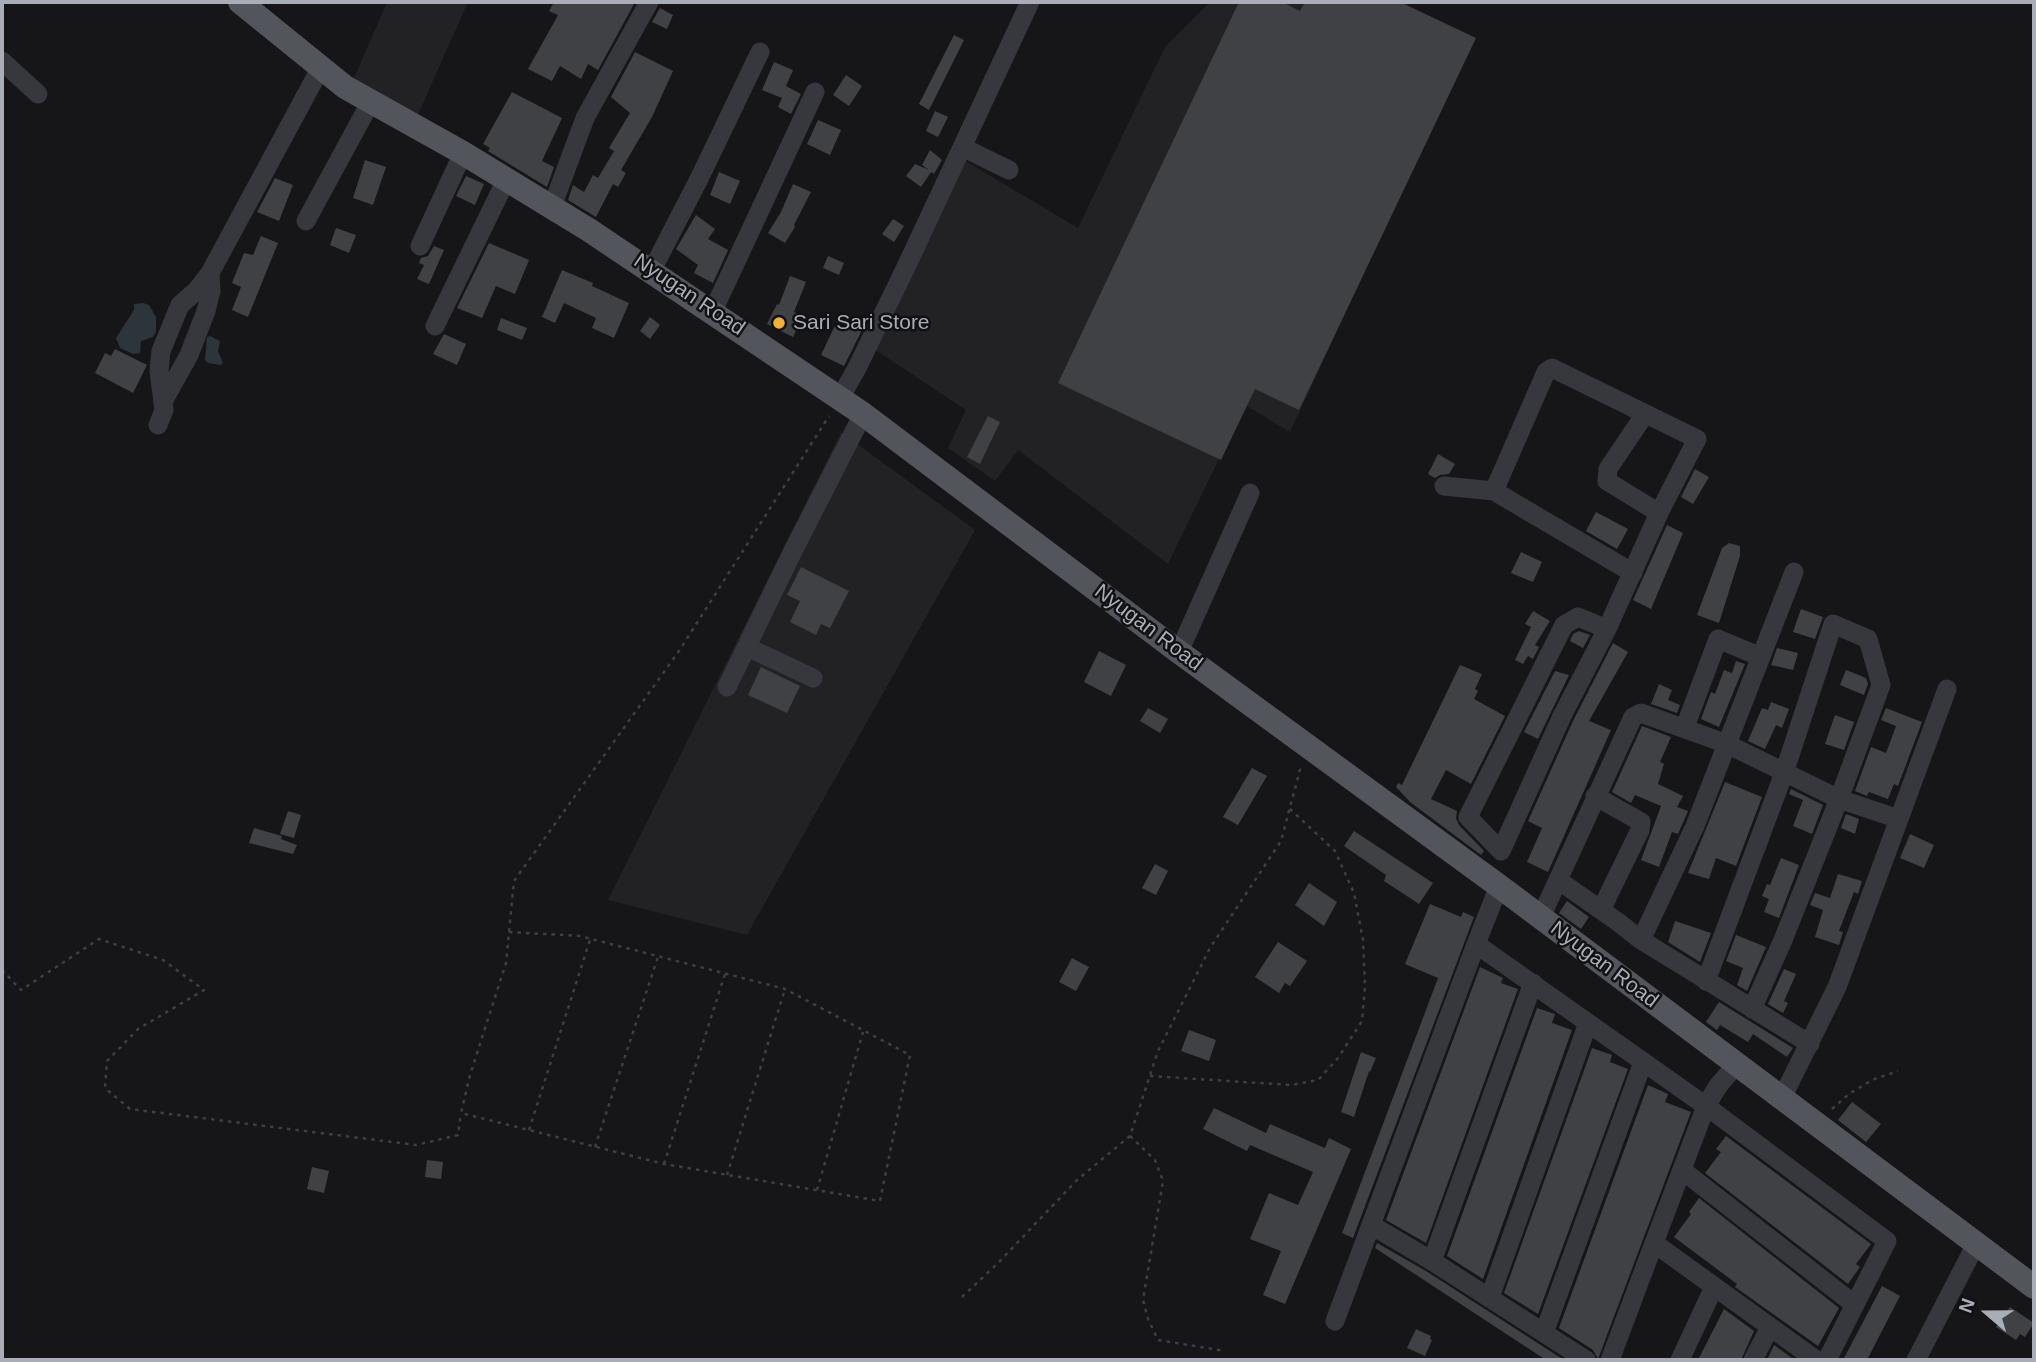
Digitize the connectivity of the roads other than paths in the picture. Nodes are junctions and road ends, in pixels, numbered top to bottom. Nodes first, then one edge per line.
1 (240, 2) edge
2 (649, 2) edge
3 (1030, 2) edge
4 (760, 52) dead end
5 (2, 61) edge
6 (320, 69) junction
7 (815, 92) dead end
8 (38, 94) dead end
9 (370, 103) junction
10 (962, 147) junction
11 (463, 153) junction
12 (1009, 170) dead end
13 (507, 178) junction
14 (552, 207) junction
15 (306, 220) dead end
16 (420, 246) dead end
17 (652, 270) junction
18 (210, 273) junction
19 (713, 311) junction
20 (436, 326) dead end
21 (840, 398) junction
22 (164, 400) junction
23 (863, 414) junction
24 (1646, 414) junction
25 (158, 425) dead end
26 (1444, 486) dead end
27 (1494, 491) junction
28 (1250, 493) dead end
29 (1659, 513) junction
30 (1794, 572) dead end
31 (1633, 573) junction
32 (1607, 629) junction
33 (747, 647) junction
34 (1179, 652) junction
35 (1761, 657) junction
36 (813, 678) dead end
37 (727, 687) dead end
38 (1947, 689) dead end
39 (1685, 727) junction
40 (1727, 744) junction
41 (1784, 773) junction
42 (1595, 796) junction
43 (1839, 799) junction
44 (1899, 819) junction
45 (1501, 851) junction
46 (1558, 880) junction
47 (1494, 882) junction
48 (1601, 910) junction
49 (1541, 918) junction
50 (1641, 940) junction
51 (1476, 944) junction
52 (1706, 981) junction
53 (1533, 983) junction
54 (1752, 1009) junction
55 (1588, 1023) junction
56 (1810, 1044) junction
57 (1643, 1062) junction
58 (1736, 1065) junction
59 (1782, 1098) junction
60 (1706, 1106) junction
61 (1682, 1170) junction
62 (1371, 1225) junction
63 (1977, 1242) junction
64 (1654, 1243) junction
65 (1432, 1261) junction
66 (1714, 1287) junction
67 (2034, 1287) edge
68 (1490, 1297) junction
69 (1855, 1305) junction
70 (1335, 1321) dead end
71 (1770, 1327) junction
72 (1544, 1333) junction
73 (1586, 1360) edge
74 (1610, 1360) edge
75 (1680, 1360) edge
76 (1753, 1360) edge
77 (1816, 1360) edge
78 (1828, 1360) edge
79 (1916, 1360) edge

1 - 6 main road, Nyugan Road
2 - 14 street
3 - 10 street
4 - 17 street
5 - 8 street
6 - 9 main road, Nyugan Road
6 - 18 street
7 - 19 street
9 - 11 main road, Nyugan Road
9 - 15 street
10 - 12 street
10 - 21 street
11 - 13 main road, Nyugan Road
11 - 16 street
13 - 14 main road, Nyugan Road
13 - 20 street
14 - 17 main road, Nyugan Road
17 - 19 main road, Nyugan Road
18 - 22 street
18 - 22 street
19 - 21 main road, Nyugan Road
21 - 23 main road, Nyugan Road
22 - 25 street
23 - 33 street
23 - 34 main road, Nyugan Road
24 - 27 street
24 - 29 street
24 - 29 street
26 - 27 street
27 - 31 street
28 - 34 street
29 - 31 street
30 - 35 street
31 - 32 street
32 - 45 street
32 - 45 street
33 - 36 street
33 - 37 street
34 - 47 main road, Nyugan Road
35 - 39 street
35 - 40 street
38 - 44 street
39 - 40 street
39 - 42 street
40 - 41 street
40 - 50 street
41 - 43 street
41 - 43 street
41 - 52 street
42 - 46 street
42 - 48 street
43 - 44 street
43 - 54 street
44 - 56 street
45 - 47 street
46 - 48 street
46 - 49 street
47 - 49 main road, Nyugan Road
47 - 51 street
48 - 50 street
49 - 58 main road, Nyugan Road
50 - 52 street
51 - 53 street
51 - 62 street
52 - 54 street
53 - 55 street
53 - 65 street
54 - 56 street
55 - 57 street
55 - 68 street
56 - 59 street
57 - 60 street
57 - 72 street
58 - 59 main road, Nyugan Road
58 - 60 street
59 - 63 main road, Nyugan Road
60 - 61 street
60 - 69 street
61 - 64 street
61 - 69 street
62 - 65 street
62 - 70 street
63 - 67 main road, Nyugan Road
63 - 79 street
64 - 66 street
64 - 74 street
65 - 68 street
66 - 71 street
66 - 75 street
68 - 72 street
69 - 78 street
71 - 76 street
71 - 77 street
72 - 73 street

